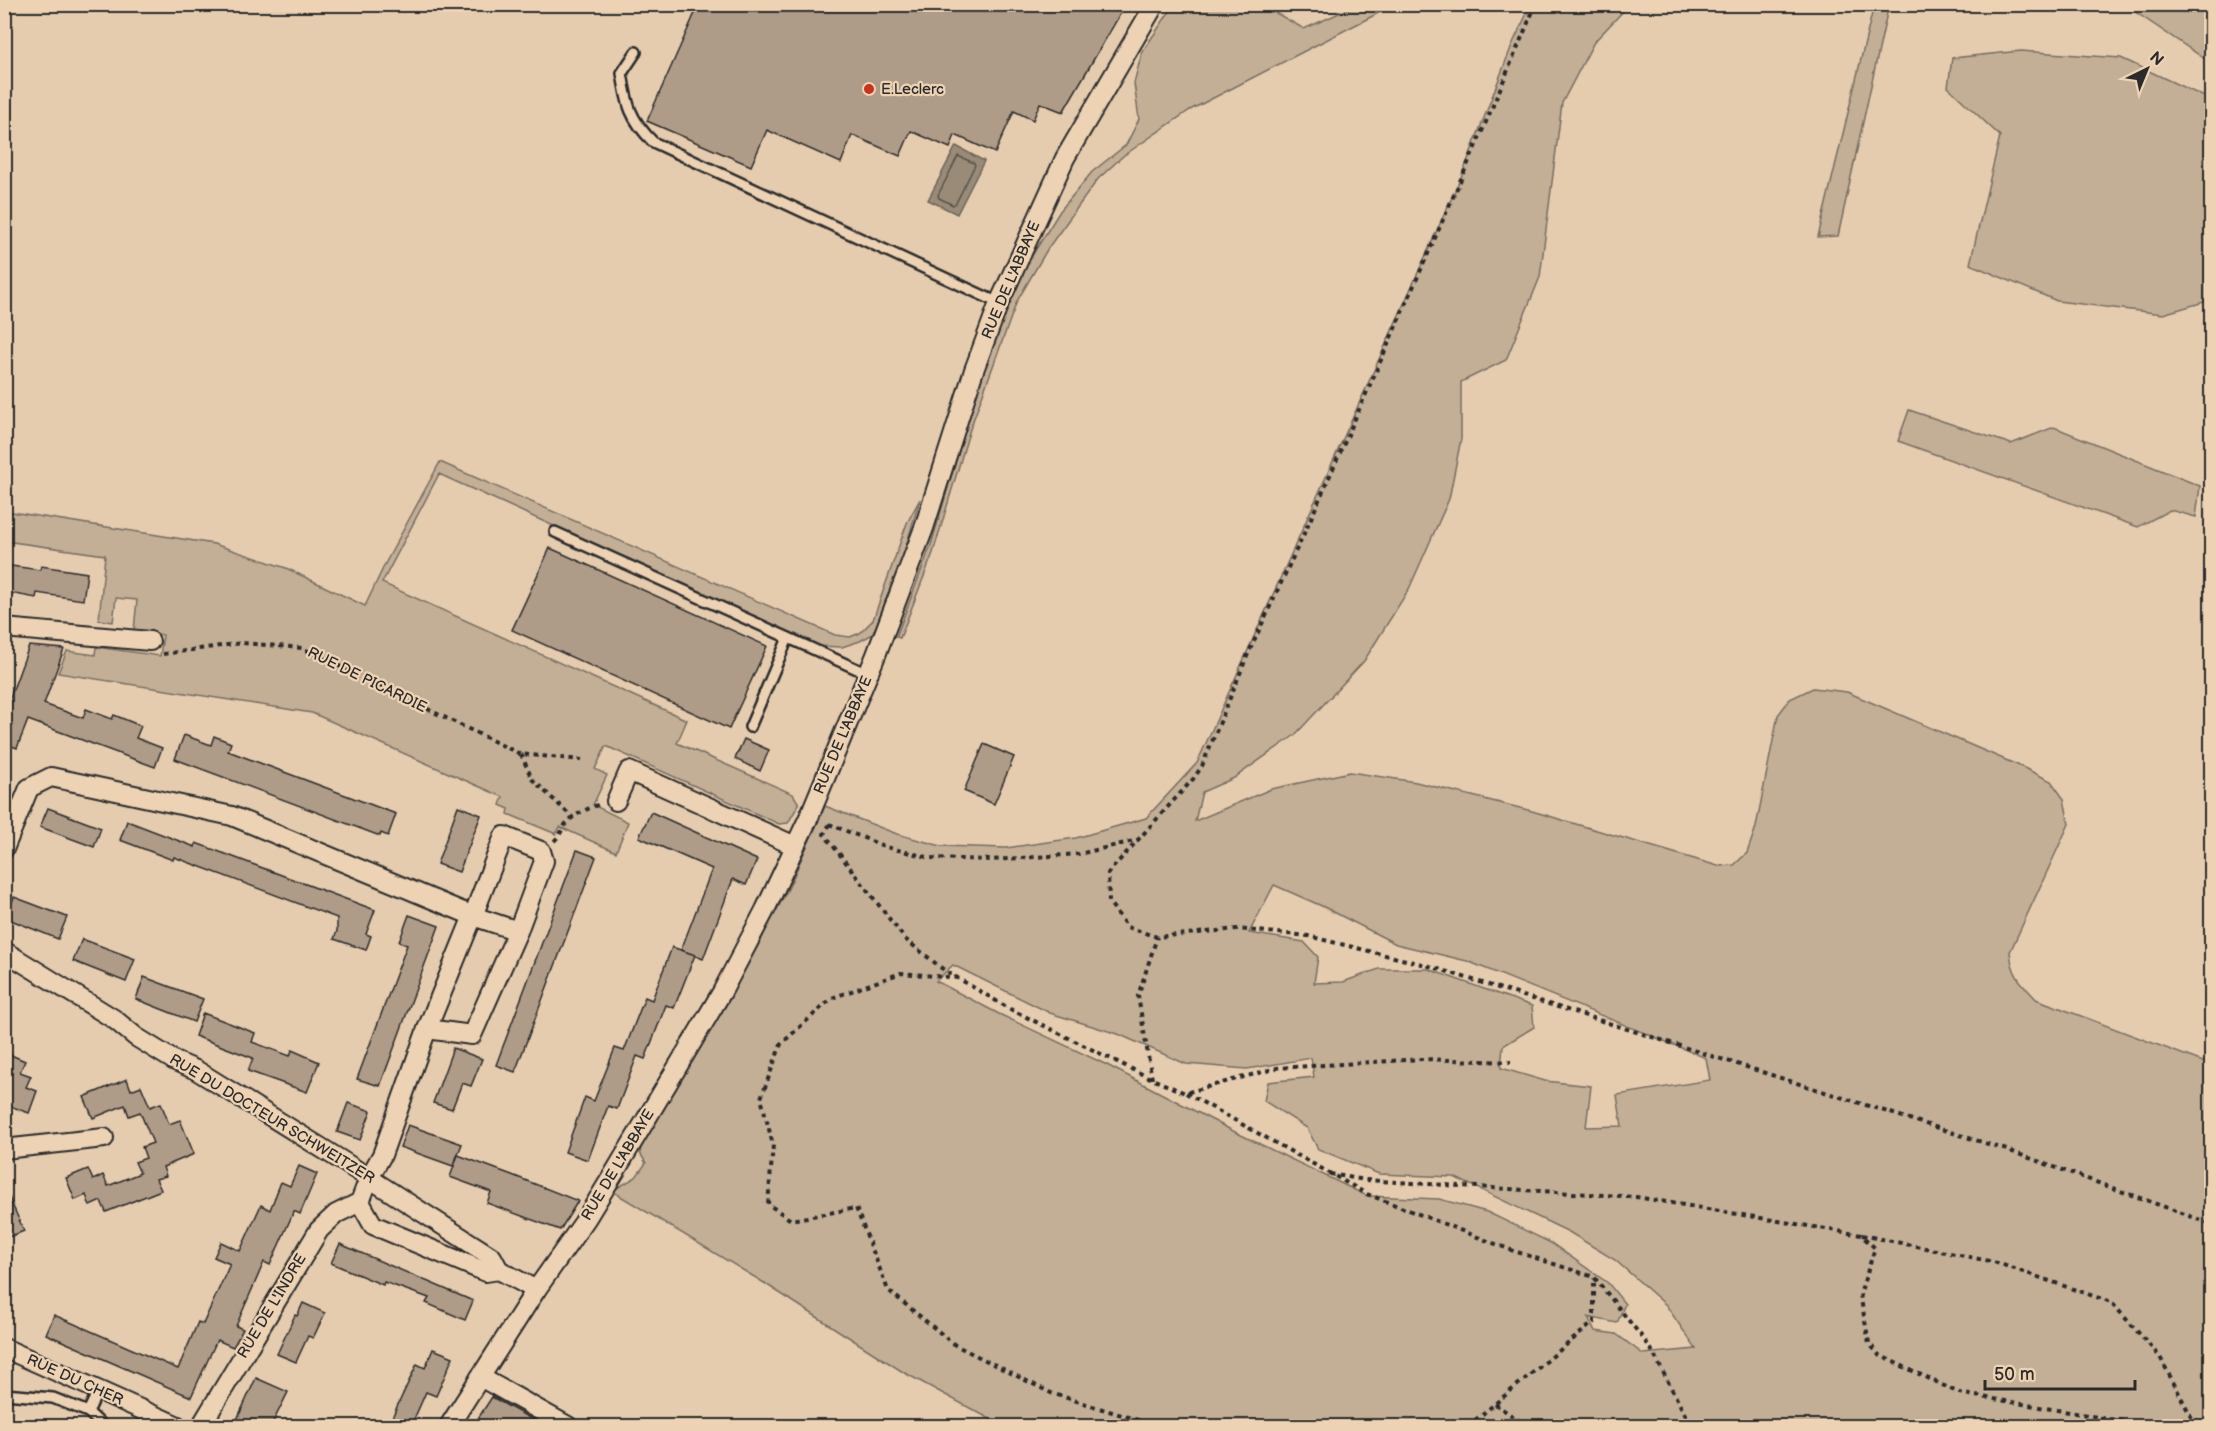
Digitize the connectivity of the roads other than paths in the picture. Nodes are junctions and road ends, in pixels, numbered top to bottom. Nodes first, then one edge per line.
1 (1155, 4) edge
2 (636, 52) dead end
3 (999, 303) junction
4 (555, 532) dead end
5 (4, 628) edge
6 (788, 638) junction
7 (150, 641) road end
8 (868, 674) junction
9 (750, 727) dead end
10 (616, 801) road end
11 (795, 846) junction
12 (4, 849) edge
13 (473, 916) junction
14 (518, 931) junction
15 (4, 951) edge
16 (427, 1029) junction
17 (104, 1138) dead end
18 (4, 1149) edge
19 (369, 1178) junction
20 (360, 1202) junction
21 (499, 1270) junction
22 (536, 1290) junction
23 (4, 1348) edge
24 (480, 1377) junction
25 (98, 1390) junction
26 (4, 1394) edge
27 (88, 1412) junction
28 (104, 1426) edge
29 (178, 1426) edge
30 (201, 1426) edge
31 (449, 1426) edge
32 (568, 1426) edge

1 - 3 street, RUE DE L'ABBAYE
2 - 3 lane
3 - 8 street, RUE DE L'ABBAYE
4 - 6 lane
5 - 7 street
6 - 8 lane
6 - 9 lane
8 - 11 street, RUE DE L'ABBAYE
10 - 11 street
11 - 22 street, RUE DE L'ABBAYE
12 - 13 street
13 - 14 street
13 - 14 street
13 - 16 street
14 - 16 street
15 - 19 street, RUE DU DOCTEUR SCHWEITZER
16 - 19 street
17 - 18 street
19 - 20 street
19 - 21 street, RUE DU DOCTEUR SCHWEITZER
20 - 21 street
20 - 30 street, RUE DE L'INDRE
21 - 22 street, RUE DU DOCTEUR SCHWEITZER
22 - 24 street, RUE DE L'ABBAYE
23 - 25 street, RUE DU CHER
24 - 31 street, RUE DE L'ABBAYE
24 - 32 street
25 - 27 lane
25 - 29 street, RUE DU CHER
26 - 27 lane
27 - 28 lane

